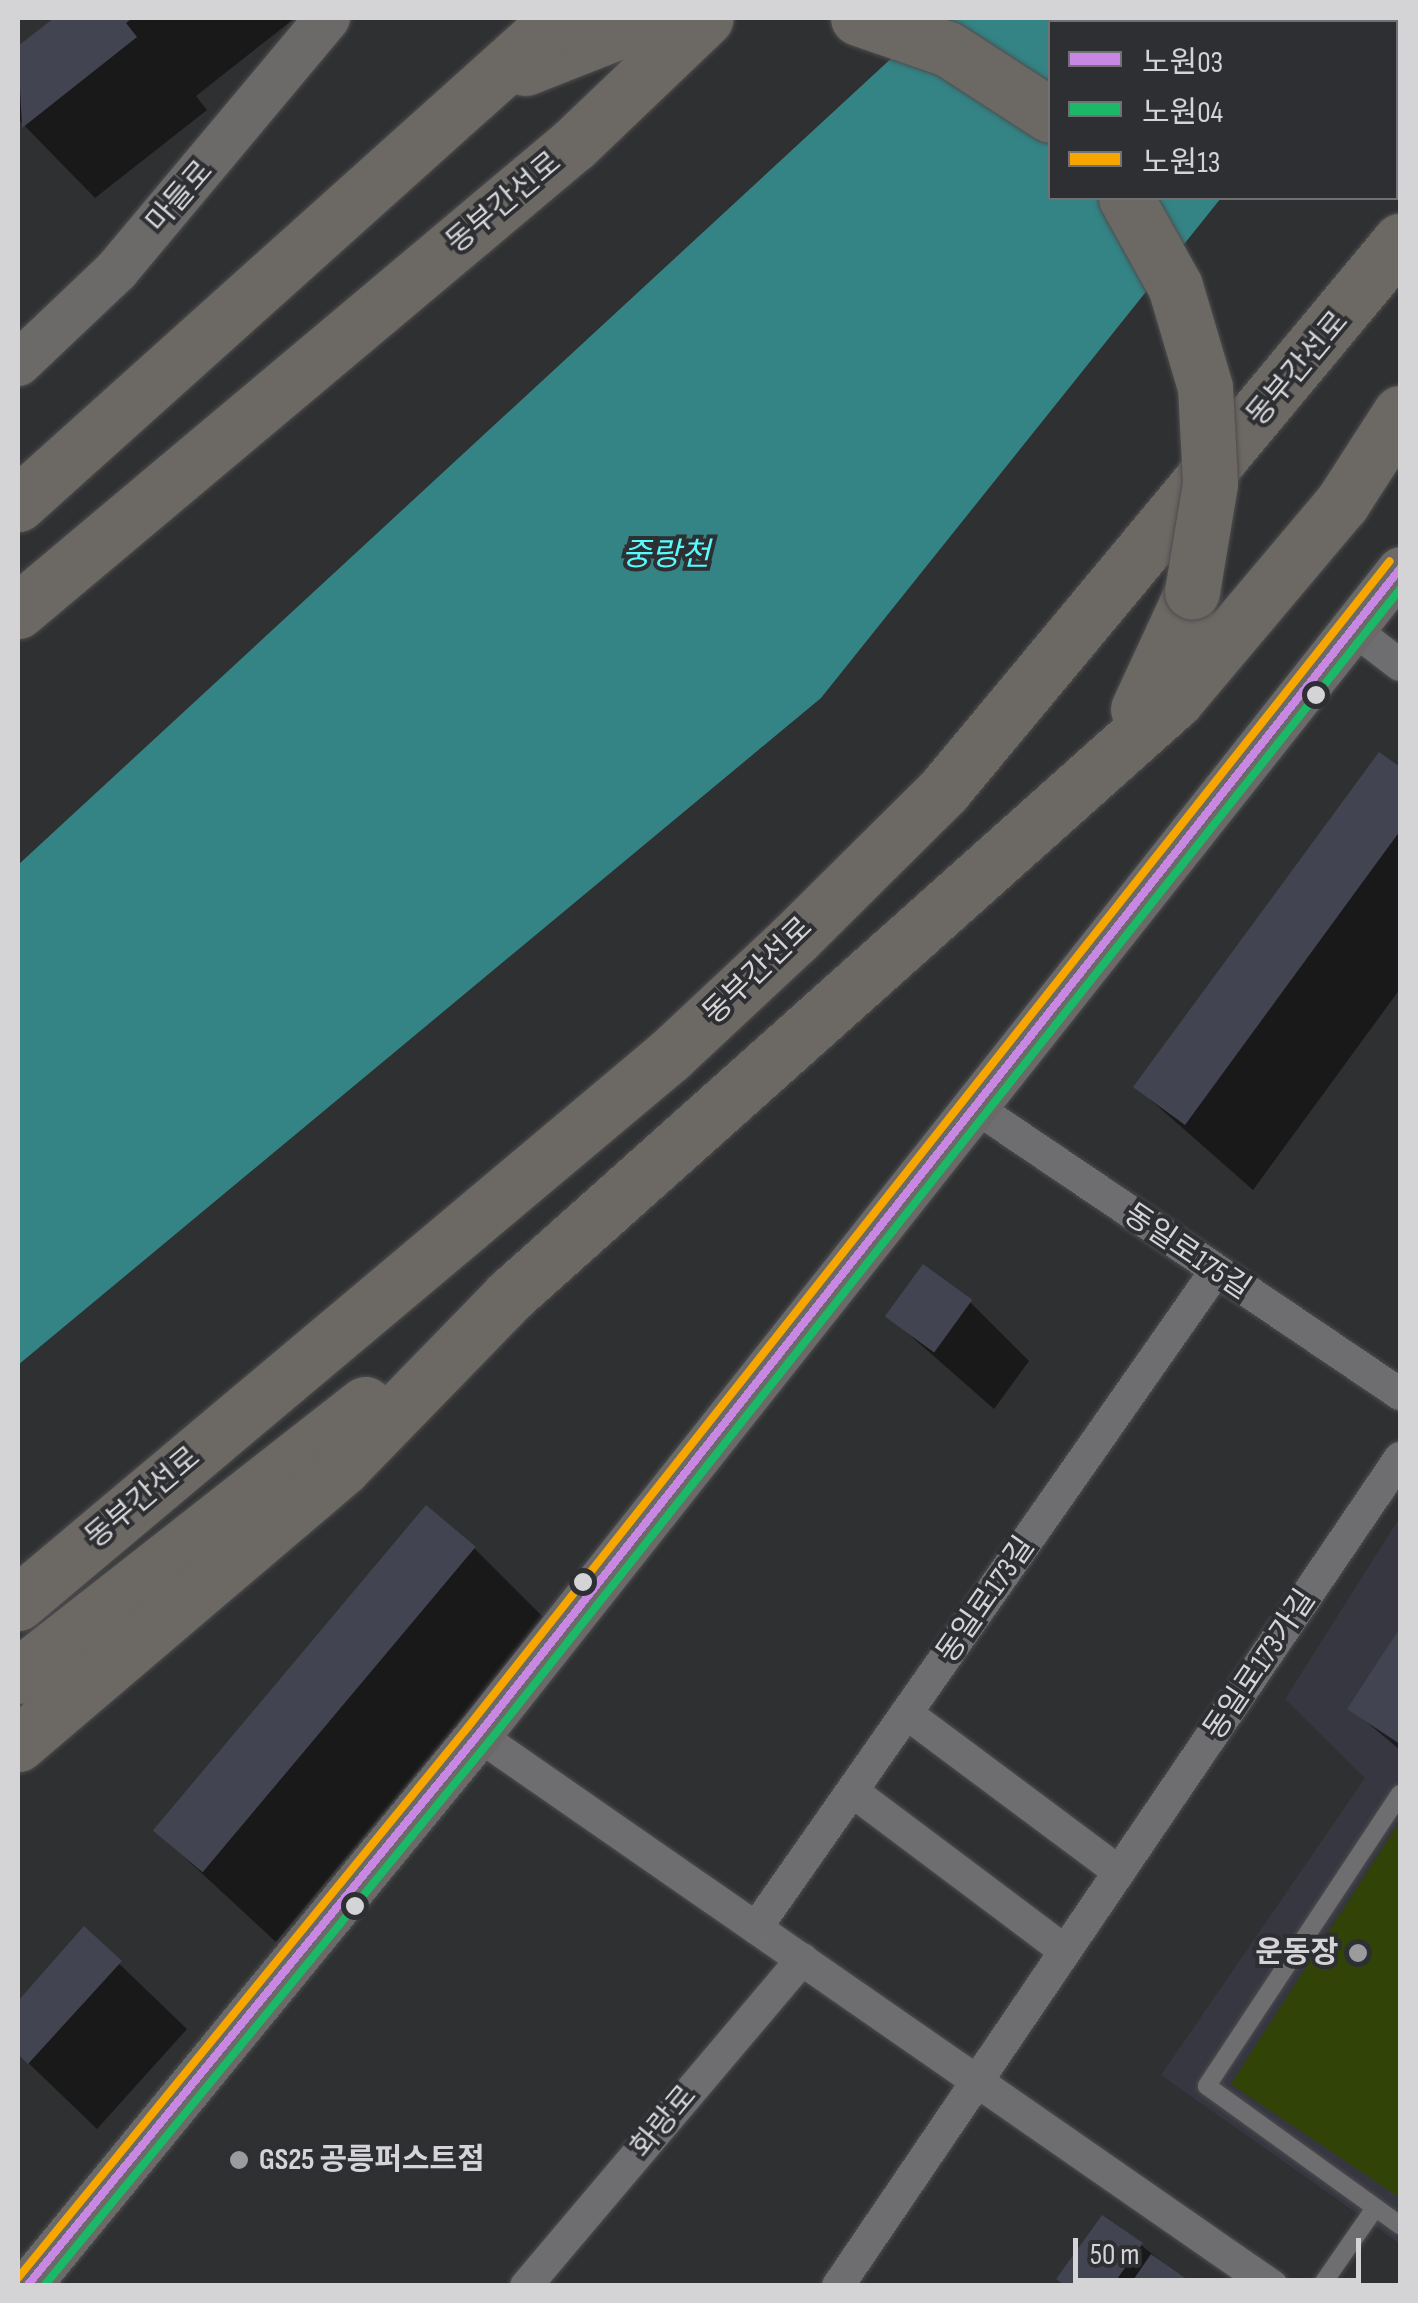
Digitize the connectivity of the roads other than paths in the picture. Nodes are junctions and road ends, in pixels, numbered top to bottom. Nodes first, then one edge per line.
1 (327, 18) edge
2 (652, 18) edge
3 (706, 18) edge
4 (858, 18) edge
5 (570, 29) edge
6 (1048, 114) edge
7 (1127, 200) edge
8 (1400, 241) edge
9 (18, 363) edge
10 (1400, 413) edge
11 (76, 449) junction
12 (18, 494) edge
13 (18, 504) edge
14 (1400, 569) edge
15 (18, 611) edge
16 (1353, 629) junction
17 (1400, 665) edge
18 (1054, 812) junction
19 (975, 1107) junction
20 (1216, 1272) junction
21 (510, 1296) junction
22 (1400, 1394) edge
23 (1400, 1458) edge
24 (18, 1603) edge
25 (18, 1676) edge
26 (906, 1713) junction
27 (478, 1735) junction
28 (18, 1744) edge
29 (852, 1791) junction
30 (1400, 1794) edge
31 (1119, 1872) junction
32 (756, 1928) junction
33 (1064, 1952) junction
34 (802, 1959) junction
35 (975, 2083) junction
36 (1375, 2208) junction
37 (1400, 2225) edge
38 (27, 2286) edge
39 (526, 2286) edge
40 (838, 2286) edge
41 (1272, 2286) edge
42 (1321, 2286) edge

1 - 9 main road, 마들로
2 - 5 highway
3 - 15 highway, 동부간선로
4 - 6 highway
5 - 11 highway
7 - 18 highway, bridge
8 - 24 highway, 동부간선로
10 - 18 highway
11 - 12 highway
11 - 13 highway
14 - 16 main road
16 - 17 street
16 - 19 main road
18 - 21 highway
19 - 20 street, 동일로175길
19 - 27 main road
20 - 22 street, 동일로175길
20 - 26 street, 동일로173길
21 - 25 highway
21 - 28 highway
23 - 31 street, 동일로173가길
26 - 29 street, 동일로173길
26 - 31 street
27 - 32 street
27 - 38 main road
29 - 32 street, 동일로173길
29 - 33 street
30 - 36 lane
31 - 33 street, 동일로173가길
32 - 34 street
33 - 35 street, 동일로173가길
34 - 35 street
34 - 39 street, 화랑로
35 - 40 street
35 - 41 street
36 - 37 lane
36 - 42 lane

